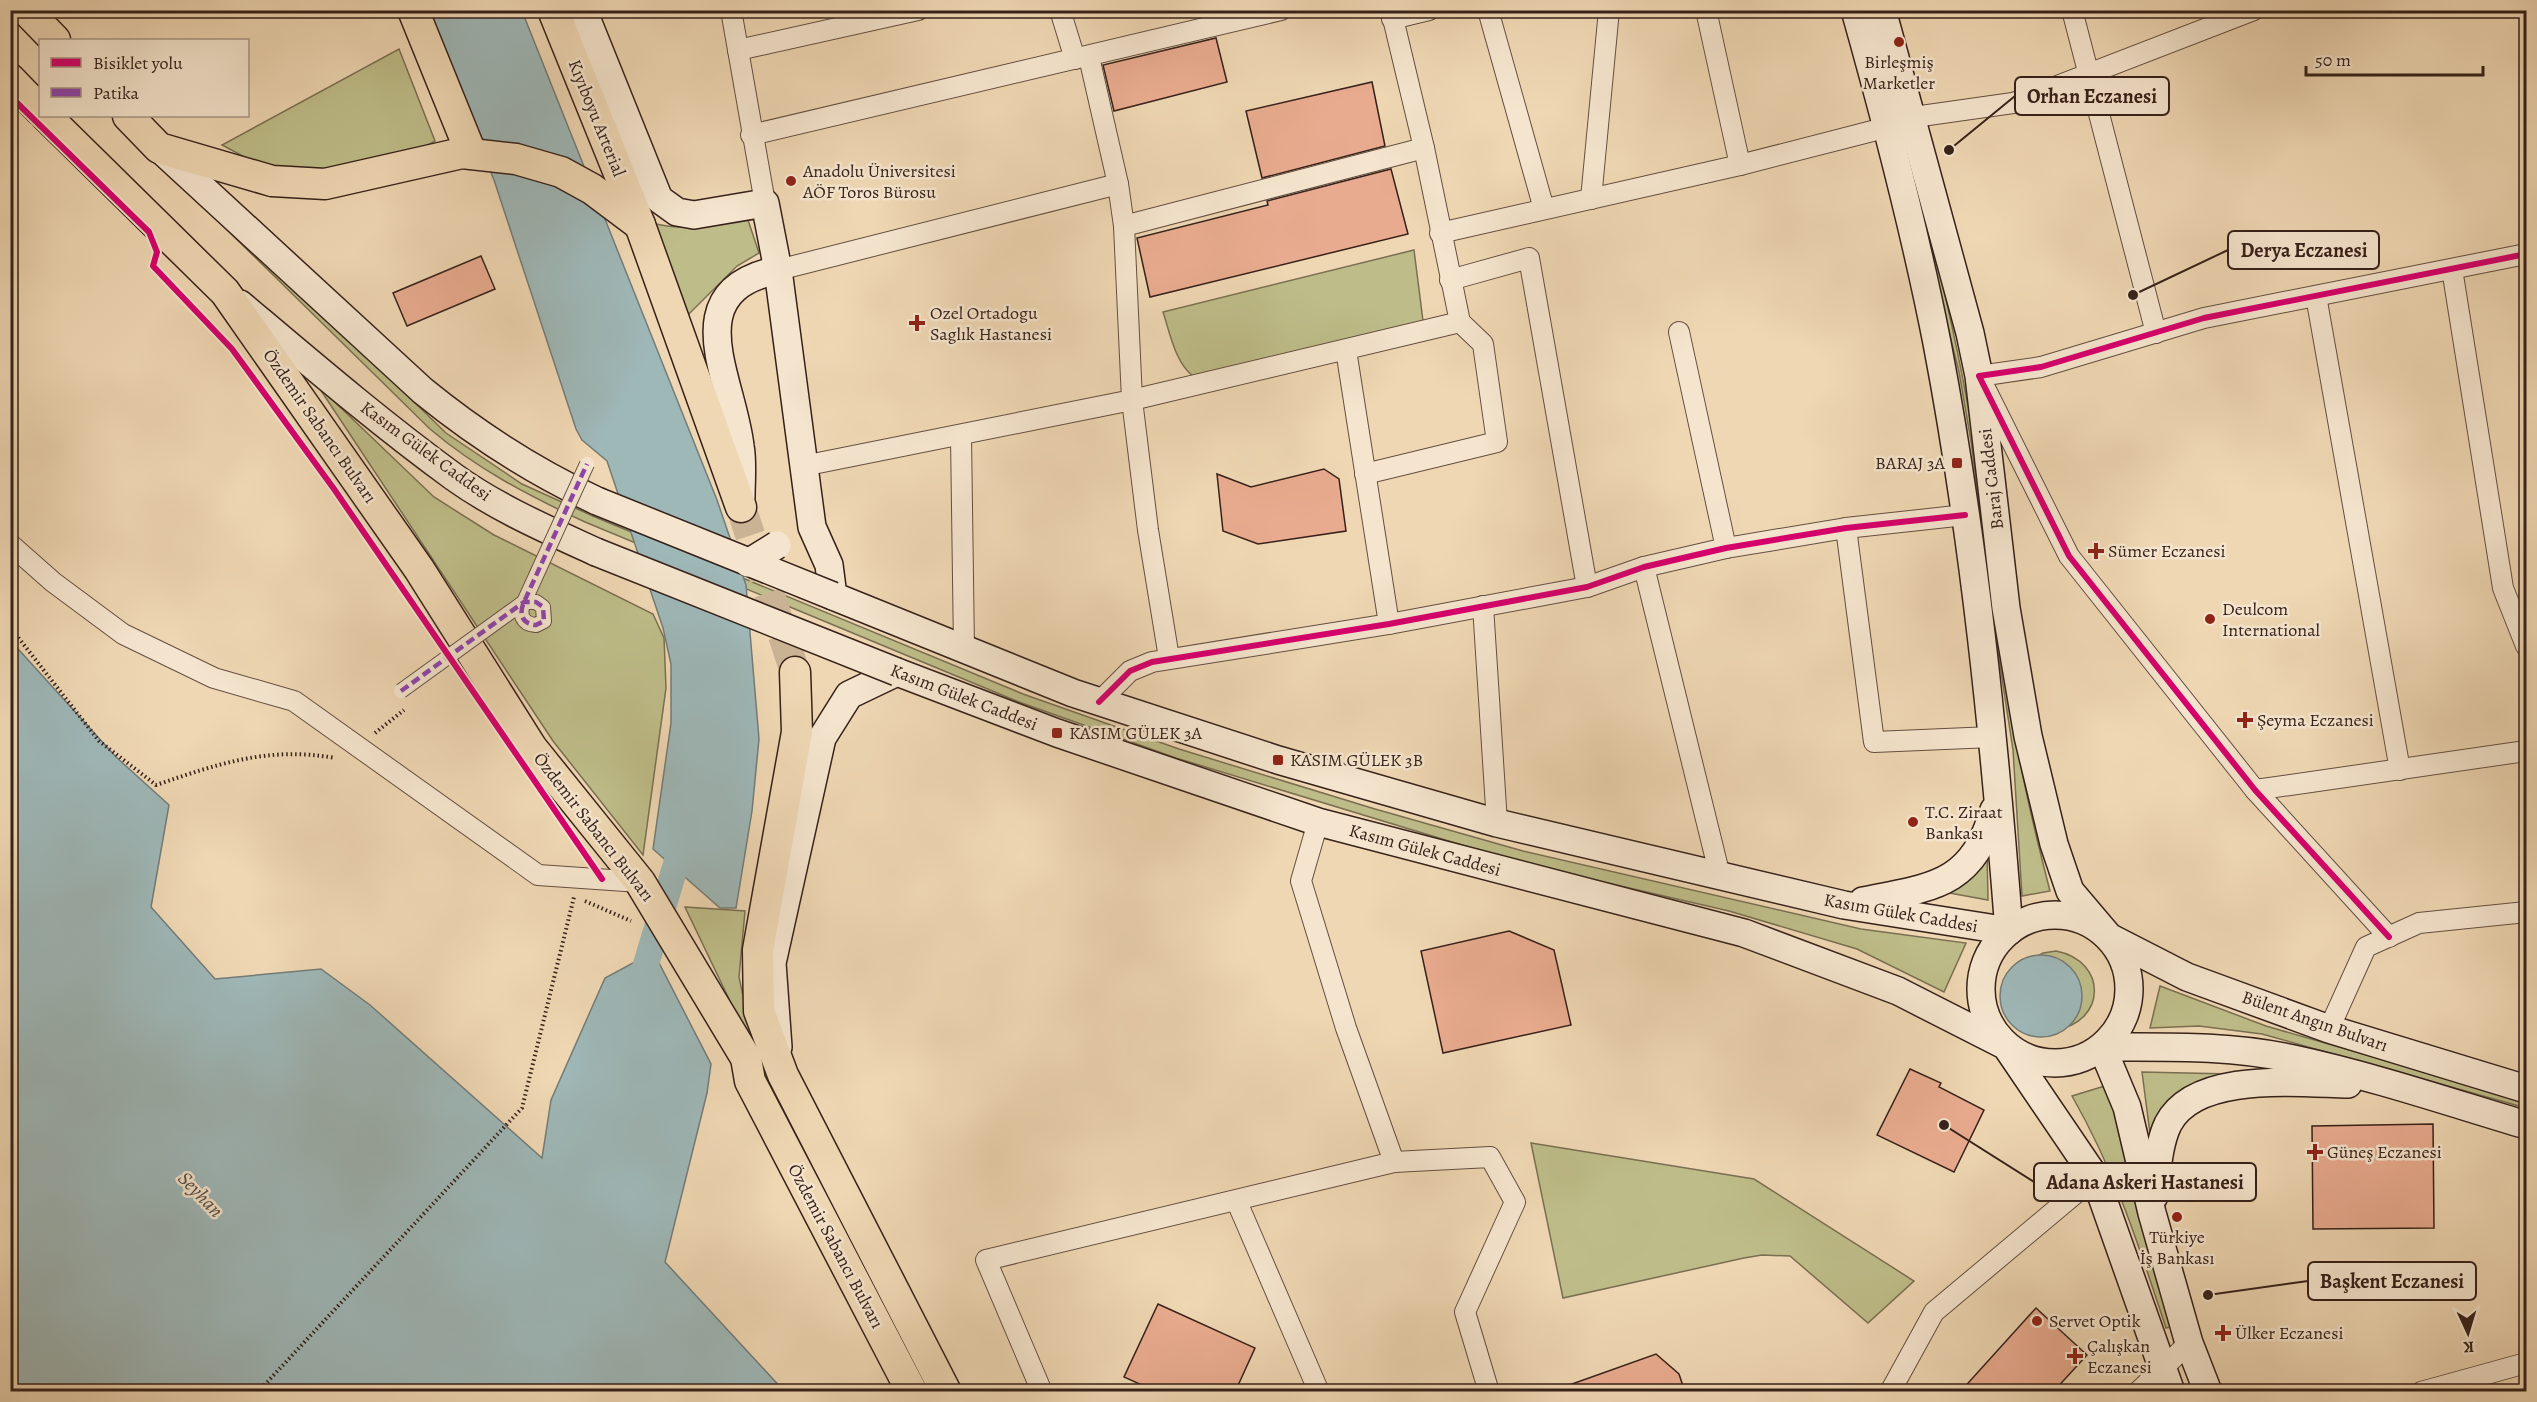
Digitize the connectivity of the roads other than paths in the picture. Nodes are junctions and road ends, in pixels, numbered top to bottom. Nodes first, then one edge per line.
1 (26, 10) edge
2 (413, 10) edge
3 (553, 10) edge
4 (584, 10) edge
5 (731, 10) edge
6 (918, 10) edge
7 (1060, 10) edge
8 (1281, 10) edge
9 (1429, 10) edge
10 (1488, 10) edge
11 (1609, 10) edge
12 (1706, 10) edge
13 (1856, 10) edge
14 (1882, 10) edge
15 (2072, 10) edge
16 (2250, 11) edge
17 (1392, 15) edge
18 (54, 39) edge
19 (738, 50) junction
20 (1082, 58) junction
21 (2090, 72) junction
22 (10, 79) edge
23 (39, 109) edge
24 (47, 117) edge
25 (129, 117) edge
26 (1914, 117) junction
27 (1888, 127) junction
28 (751, 135) junction
29 (159, 148) junction
30 (1424, 148) junction
31 (475, 153) junction
32 (1740, 165) junction
33 (1118, 184) junction
34 (1591, 198) junction
35 (765, 202) junction
36 (1544, 209) junction
37 (640, 225) junction
38 (1124, 226) junction
39 (1440, 233) junction
40 (2526, 254) edge
41 (2452, 269) junction
42 (778, 270) junction
43 (1450, 280) junction
44 (225, 292) junction
45 (2316, 296) junction
46 (1460, 322) junction
47 (1679, 332) dead end
48 (2156, 333) junction
49 (1346, 350) junction
50 (1979, 376) junction
51 (1132, 400) junction
52 (961, 436) junction
53 (587, 464) dead end
54 (803, 466) junction
55 (1365, 474) junction
56 (741, 507) joint
57 (1965, 515) junction
58 (812, 527) junction
59 (1846, 528) junction
60 (10, 544) edge
61 (1726, 548) junction
62 (748, 563) junction
63 (1644, 567) junction
64 (1587, 587) junction
65 (833, 596) junction
66 (1483, 606) junction
67 (1389, 624) junction
68 (2526, 646) edge
69 (964, 650) junction
70 (1169, 658) junction
71 (795, 672) tunnel mouth
72 (897, 672) junction
73 (401, 691) dead end
74 (1098, 702) junction
75 (1992, 737) junction
76 (2526, 751) edge
77 (2400, 770) junction
78 (2255, 790) junction
79 (1998, 798) junction
80 (1318, 822) junction
81 (1497, 823) junction
82 (1719, 876) junction
83 (640, 882) junction
84 (1844, 905) junction
85 (2526, 912) edge
86 (2009, 931) junction
87 (2109, 937) junction
88 (2389, 937) junction
89 (2329, 1029) junction
90 (2006, 1046) junction
91 (2102, 1047) junction
92 (779, 1066) junction
93 (2391, 1084) junction
94 (2526, 1089) edge
95 (2526, 1125) edge
96 (1394, 1162) junction
97 (2095, 1177) junction
98 (1238, 1202) junction
99 (2152, 1213) junction
100 (2189, 1343) junction
101 (2526, 1364) edge
102 (2166, 1381) edge
103 (2461, 1386) edge
104 (912, 1392) edge
105 (946, 1392) edge
106 (1042, 1392) edge
107 (1319, 1392) edge
108 (1489, 1392) edge
109 (1890, 1392) edge
110 (2138, 1392) edge
111 (2208, 1392) edge
112 (2421, 1392) edge

1 - 18 main road
2 - 31 main road
3 - 37 main road, Kıyıboyu Arterial
4 - 35 main road
5 - 19 street
6 - 19 street
7 - 20 street
8 - 20 street
9 - 17 street
10 - 36 street
11 - 34 street
12 - 32 street
13 - 27 main road, Baraj Caddesi
14 - 26 main road, Baraj Caddesi
15 - 21 street
16 - 21 street
17 - 30 street
19 - 28 street
20 - 28 street
20 - 33 street
21 - 26 street
21 - 48 street
22 - 23 main road
24 - 44 main road, Kasım Gülek Caddesi
25 - 29 main road, Kasım Gülek Caddesi
26 - 50 main road, Baraj Caddesi
27 - 32 street
27 - 57 main road, Baraj Caddesi
28 - 35 street
29 - 31 main road
29 - 62 main road, Kasım Gülek Caddesi, bridge
30 - 38 street
30 - 39 street
31 - 37 main road
32 - 34 street
33 - 38 street
33 - 42 street
34 - 36 street
35 - 42 main road
36 - 39 street
37 - 56 main road
38 - 51 street
39 - 43 street
40 - 41 street
41 - 45 street
41 - 68 street
42 - 54 main road
42 - 56 main road
43 - 46 street
43 - 64 street
44 - 72 main road, Kasım Gülek Caddesi, bridge
44 - 83 main road, Özdemir Sabancı Bulvarı
45 - 48 street
45 - 77 street
46 - 49 street
46 - 55 street
47 - 61 street
48 - 50 street
49 - 51 street
49 - 55 street
50 - 78 street
50 - 87 main road, Baraj Caddesi
51 - 52 street
51 - 70 street
52 - 54 street
52 - 69 street
53 - 73 street, bridge
54 - 58 main road
55 - 67 street
57 - 59 street
57 - 75 main road, Baraj Caddesi
58 - 62 main road, bridge
58 - 65 main road
59 - 61 street
59 - 75 street
60 - 83 street
61 - 63 street
62 - 65 main road, Kasım Gülek Caddesi, bridge
63 - 64 street
63 - 82 street
64 - 66 street
65 - 69 main road, Kasım Gülek Caddesi
66 - 67 street
66 - 81 street
67 - 70 street
69 - 74 main road, Kasım Gülek Caddesi
70 - 74 street
71 - 92 main road, Özdemir Sabancı Bulvarı
72 - 80 main road, Kasım Gülek Caddesi
72 - 92 main road
74 - 81 main road, Kasım Gülek Caddesi
75 - 79 main road, Baraj Caddesi
76 - 77 street
77 - 78 street
78 - 88 street
79 - 84 main road
79 - 86 main road, Baraj Caddesi
80 - 90 main road, Kasım Gülek Caddesi
80 - 96 street
81 - 82 main road, Kasım Gülek Caddesi
82 - 84 main road, Kasım Gülek Caddesi
83 - 104 main road, Özdemir Sabancı Bulvarı
84 - 86 main road, Kasım Gülek Caddesi
85 - 88 street
86 - 87 main road
86 - 90 main road
87 - 89 main road, Bülent Angın Bulvarı
87 - 91 main road
88 - 89 street
89 - 94 main road, Bülent Angın Bulvarı
90 - 91 main road
90 - 97 main road
91 - 93 main road, Bülent Angın Bulvarı
91 - 99 main road
92 - 105 main road, Özdemir Sabancı Bulvarı
93 - 95 main road, Bülent Angın Bulvarı
93 - 99 main road
96 - 98 street
96 - 108 street
97 - 102 main road
97 - 109 street
98 - 106 street
98 - 107 street
99 - 100 main road
100 - 102 street
100 - 111 main road
101 - 103 street
102 - 110 street
103 - 112 street

